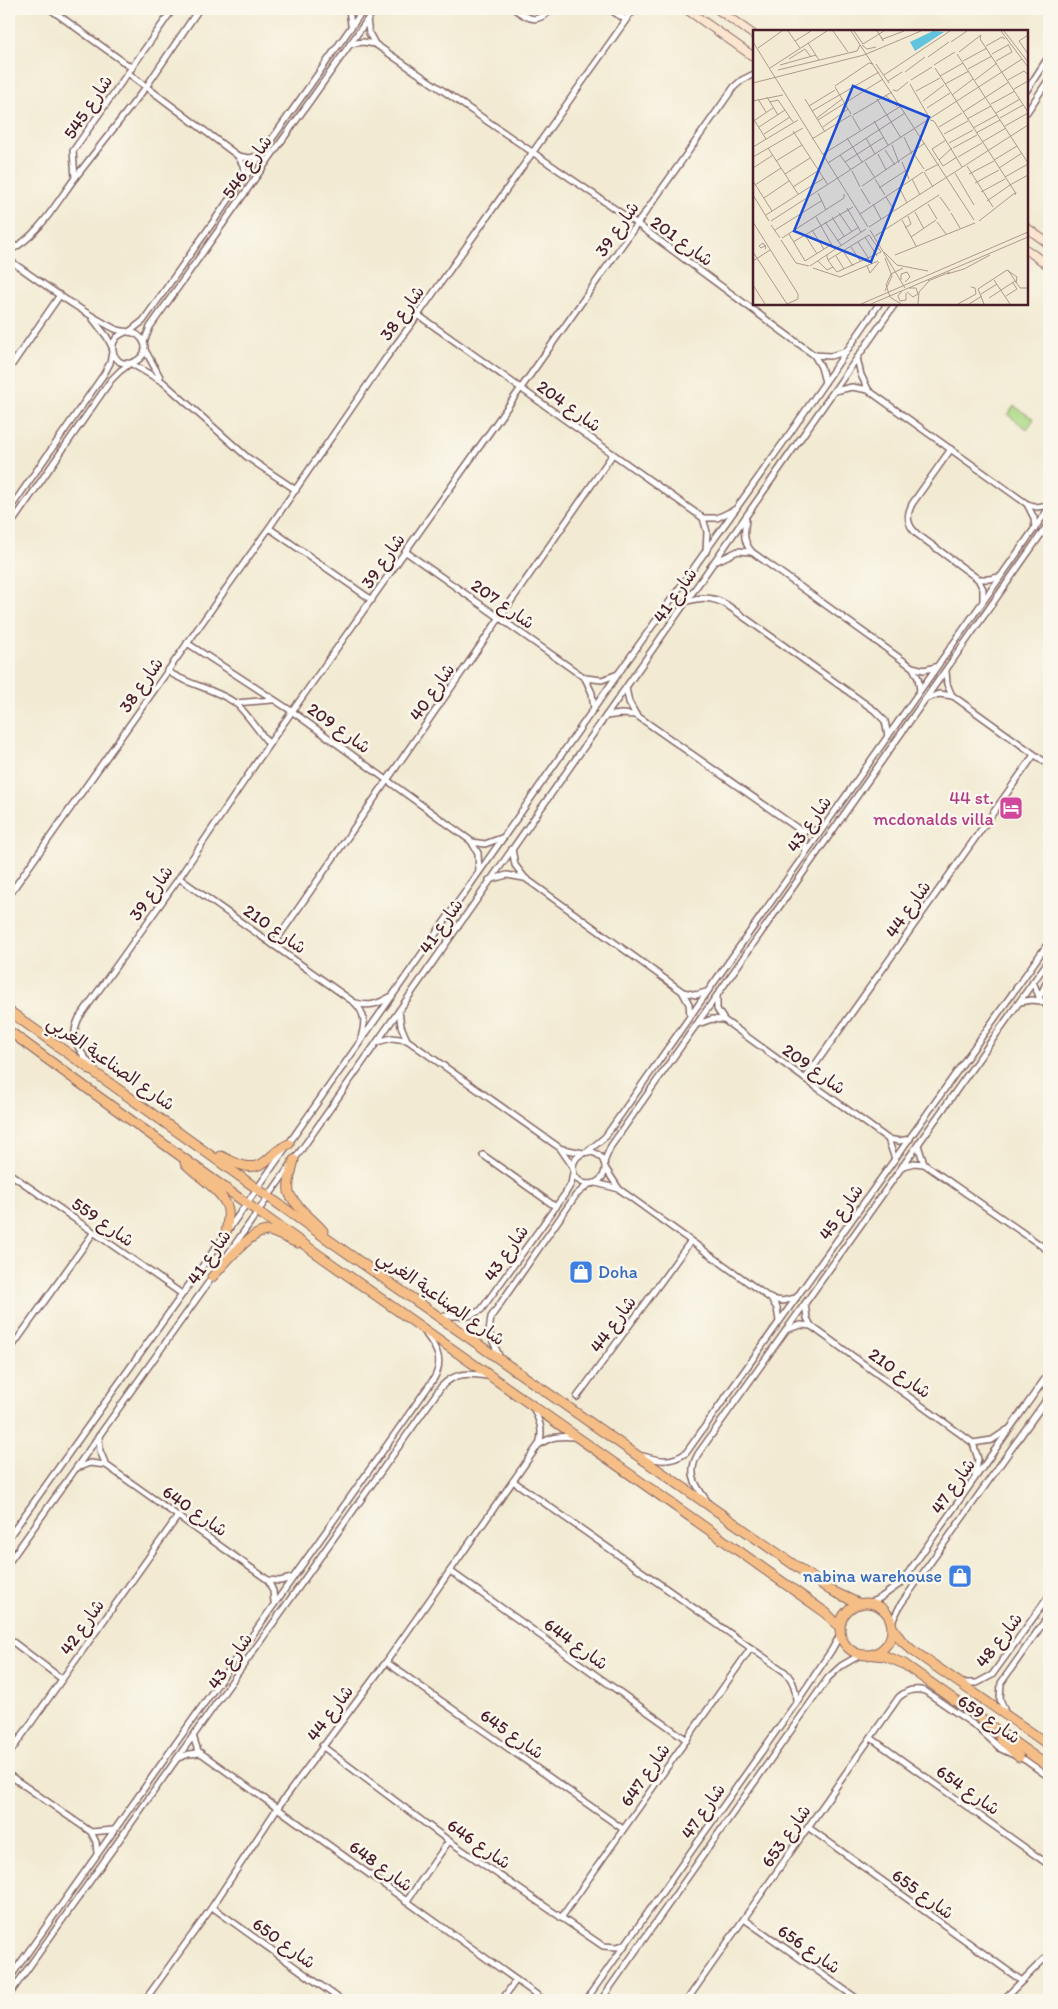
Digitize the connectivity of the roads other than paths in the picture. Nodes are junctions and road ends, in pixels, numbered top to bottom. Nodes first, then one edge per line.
1 (50, 9) edge
2 (173, 9) edge
3 (199, 9) edge
4 (349, 9) edge
5 (364, 9) edge
6 (375, 9) edge
7 (514, 9) edge
8 (553, 9) edge
9 (609, 9) edge
10 (639, 9) edge
11 (686, 9) edge
12 (717, 9) edge
13 (631, 12) edge
14 (367, 20) junction
15 (626, 20) junction
16 (351, 26) junction
17 (753, 34) edge
18 (350, 44) junction
19 (375, 44) junction
20 (753, 55) edge
21 (1049, 56) edge
22 (132, 68) junction
23 (128, 73) junction
24 (753, 74) edge
25 (1049, 79) edge
26 (146, 88) junction
27 (1028, 88) edge
28 (1028, 110) edge
29 (532, 153) junction
30 (238, 156) junction
31 (260, 156) junction
32 (245, 176) junction
33 (75, 178) junction
34 (637, 224) junction
35 (1028, 230) edge
36 (1049, 244) edge
37 (9, 251) edge
38 (1028, 251) edge
39 (9, 260) edge
40 (1049, 266) edge
41 (60, 295) junction
42 (878, 305) edge
43 (894, 305) edge
44 (418, 315) junction
45 (93, 318) junction
46 (128, 332) junction
47 (144, 342) junction
48 (112, 350) junction
49 (145, 350) junction
50 (846, 352) junction
51 (814, 355) junction
52 (858, 358) junction
53 (131, 364) junction
54 (9, 369) edge
55 (163, 382) junction
56 (825, 382) junction
57 (521, 389) junction
58 (868, 390) junction
59 (835, 391) junction
60 (951, 449) junction
61 (613, 454) junction
62 (296, 490) junction
63 (1027, 504) junction
64 (1049, 507) edge
65 (737, 509) junction
66 (9, 510) edge
67 (747, 517) junction
68 (703, 518) junction
69 (1049, 523) edge
70 (9, 527) edge
71 (269, 528) junction
72 (1035, 529) junction
73 (406, 552) junction
74 (706, 552) junction
75 (752, 552) junction
76 (714, 563) junction
77 (1001, 576) junction
78 (978, 579) junction
79 (372, 600) junction
80 (983, 600) junction
81 (688, 601) junction
82 (499, 618) junction
83 (187, 642) junction
84 (912, 667) junction
85 (936, 667) junction
86 (167, 671) junction
87 (946, 671) junction
88 (618, 674) junction
89 (585, 678) junction
90 (626, 688) junction
91 (920, 690) junction
92 (952, 696) junction
93 (926, 699) junction
94 (274, 700) junction
95 (236, 703) junction
96 (594, 710) junction
97 (293, 712) junction
98 (636, 715) junction
99 (606, 716) junction
100 (888, 736) junction
101 (269, 744) junction
102 (1034, 755) junction
103 (1049, 765) edge
104 (387, 780) junction
105 (823, 828) junction
106 (800, 830) junction
107 (505, 836) junction
108 (471, 842) junction
109 (512, 849) junction
110 (805, 853) junction
111 (479, 874) junction
112 (179, 878) junction
113 (524, 878) junction
114 (489, 880) junction
115 (9, 895) edge
116 (1049, 942) edge
117 (273, 945) junction
118 (1049, 960) edge
119 (1049, 978) edge
120 (1034, 982) junction
121 (708, 991) junction
122 (683, 992) junction
123 (393, 995) junction
124 (717, 996) junction
125 (1040, 999) junction
126 (355, 1002) junction
127 (1020, 1002) junction
128 (1049, 1007) edge
129 (399, 1010) junction
130 (9, 1011) edge
131 (690, 1017) junction
132 (724, 1020) junction
133 (695, 1026) junction
134 (11, 1034) edge
135 (407, 1040) junction
136 (361, 1041) junction
137 (376, 1042) junction
138 (98, 1074) junction
139 (805, 1079) junction
140 (888, 1139) junction
141 (910, 1139) junction
142 (288, 1144) junction
143 (918, 1144) junction
144 (560, 1148) junction
145 (204, 1149) junction
146 (585, 1152) junction
147 (178, 1153) junction
148 (483, 1155) dead end
149 (294, 1160) junction
150 (895, 1160) junction
151 (604, 1162) junction
152 (924, 1164) junction
153 (904, 1166) junction
154 (606, 1169) junction
155 (573, 1170) junction
156 (9, 1173) edge
157 (596, 1183) junction
158 (589, 1184) junction
159 (257, 1188) junction
160 (619, 1190) junction
161 (268, 1196) junction
162 (247, 1203) junction
163 (556, 1207) junction
164 (258, 1211) junction
165 (94, 1232) junction
166 (226, 1233) junction
167 (690, 1242) junction
168 (333, 1243) junction
169 (307, 1246) junction
170 (1049, 1251) edge
171 (212, 1277) junction
172 (182, 1294) junction
173 (797, 1297) junction
174 (771, 1299) junction
175 (805, 1303) junction
176 (438, 1316) junction
177 (779, 1323) junction
178 (812, 1326) junction
179 (422, 1328) junction
180 (787, 1329) junction
181 (9, 1351) edge
182 (500, 1359) junction
183 (1049, 1373) edge
184 (492, 1376) junction
185 (1049, 1396) edge
186 (577, 1398) dead end
187 (530, 1402) junction
188 (1010, 1428) junction
189 (99, 1435) junction
190 (581, 1438) junction
191 (974, 1443) junction
192 (539, 1444) junction
193 (635, 1454) junction
194 (106, 1464) junction
195 (75, 1469) junction
196 (974, 1479) junction
197 (513, 1481) junction
198 (714, 1509) junction
199 (178, 1516) junction
200 (9, 1537) edge
201 (9, 1562) edge
202 (450, 1571) junction
203 (292, 1578) junction
204 (268, 1580) junction
205 (1049, 1596) edge
206 (274, 1602) junction
207 (864, 1603) junction
208 (1049, 1615) edge
209 (893, 1625) junction
210 (840, 1631) junction
211 (9, 1639) edge
212 (751, 1648) junction
213 (860, 1655) junction
214 (875, 1655) junction
215 (386, 1662) junction
216 (62, 1679) junction
217 (959, 1683) junction
218 (911, 1690) joint
219 (796, 1703) junction
220 (1006, 1715) junction
221 (980, 1718) junction
222 (193, 1736) junction
223 (871, 1738) junction
224 (686, 1740) junction
225 (1049, 1745) edge
226 (322, 1746) junction
227 (202, 1753) junction
228 (9, 1754) edge
229 (1019, 1757) junction
230 (178, 1758) junction
231 (1049, 1767) edge
232 (9, 1775) edge
233 (1049, 1776) edge
234 (278, 1806) junction
235 (809, 1828) junction
236 (623, 1829) junction
237 (114, 1830) junction
238 (91, 1832) junction
239 (449, 1841) junction
240 (97, 1854) junction
241 (1049, 1865) edge
242 (406, 1902) junction
243 (212, 1907) junction
244 (561, 1918) junction
245 (744, 1919) junction
246 (627, 1943) junction
247 (1049, 1954) edge
248 (9, 1979) edge
249 (516, 1980) junction
250 (1022, 1981) junction
251 (9, 1995) edge
252 (148, 1999) edge
253 (341, 2000) edge
254 (502, 2000) edge
255 (544, 2000) edge
256 (586, 2000) edge
257 (601, 2000) edge
258 (687, 2000) edge
259 (859, 2000) edge
260 (1003, 2000) edge

1 - 22 street
2 - 22 street, شارع 545
3 - 26 street
4 - 16 street
5 - 16 street, شارع 546
6 - 14 street, شارع 546
7 - 8 street
9 - 15 street
10 - 13 street, شارع 38
11 - 20 street
12 - 17 street
13 - 15 street, شارع 38
14 - 18 street, شارع 546
14 - 19 street
15 - 29 street, شارع 38
16 - 31 street, شارع 546
18 - 19 street
18 - 47 street, شارع 546
19 - 29 street
21 - 27 street
22 - 23 street, شارع 545
23 - 26 street, شارع 545
23 - 33 street, شارع 545
24 - 34 street, شارع 39
25 - 28 street
26 - 30 street, شارع 545
26 - 33 street
29 - 34 street, شارع 201
29 - 44 street, شارع 38
30 - 31 street
30 - 32 street
31 - 32 street, شارع 546
32 - 46 street, شارع 546
33 - 37 street
34 - 51 street, شارع 201
34 - 57 street, شارع 39
35 - 36 street
38 - 40 street
39 - 41 street
41 - 45 street
41 - 54 street
42 - 50 street, شارع 41
43 - 52 street, شارع 41
44 - 57 street, شارع 204
44 - 62 street, شارع 38
45 - 46 street
45 - 48 street
46 - 47 street
46 - 48 street
47 - 49 street
48 - 53 street
48 - 66 street
49 - 53 street
49 - 55 street
50 - 51 street
50 - 56 street, شارع 41
51 - 56 street
52 - 58 street
52 - 59 street, شارع 41
53 - 55 street
53 - 70 street
55 - 62 street
56 - 65 street, شارع 41
57 - 61 street, شارع 204
57 - 73 street, شارع 39
58 - 59 street
58 - 60 street
59 - 67 street, شارع 41
60 - 63 street
60 - 78 street
61 - 68 street, شارع 204
61 - 82 street, شارع 40
62 - 71 street, شارع 38
63 - 64 street
63 - 72 street
64 - 72 street, شارع 43
65 - 68 street
65 - 74 street, شارع 41
67 - 75 street
67 - 76 street, شارع 41
68 - 74 street
69 - 87 street, شارع 43
71 - 79 street
71 - 83 street, شارع 38
72 - 77 street, شارع 43
73 - 79 street, شارع 39
73 - 82 street, شارع 207
74 - 88 street, شارع 41
75 - 76 street
75 - 84 street
76 - 81 street, شارع 41
77 - 78 street
77 - 80 street, شارع 43
78 - 80 street
79 - 97 street, شارع 39
80 - 85 street, شارع 43
81 - 90 street, شارع 41
81 - 100 street
82 - 89 street, شارع 207
82 - 104 street, شارع 40
83 - 86 street, شارع 38
83 - 94 street, شارع 209
84 - 85 street
84 - 91 street
85 - 91 street, شارع 43
86 - 95 street
86 - 115 street, شارع 38
87 - 92 street
87 - 93 street, شارع 43
88 - 89 street
88 - 96 street, شارع 41
89 - 96 street
90 - 98 street
90 - 99 street, شارع 41
91 - 100 street, شارع 43
92 - 93 street
92 - 102 street
93 - 124 street, شارع 43
94 - 95 street
94 - 97 street, شارع 209
95 - 101 street
96 - 107 street, شارع 41
97 - 101 street, شارع 39
97 - 104 street, شارع 209
98 - 99 street
98 - 106 street
99 - 109 street, شارع 41
100 - 105 street, شارع 43
101 - 112 street, شارع 39
102 - 103 street
102 - 139 street, شارع 44
104 - 108 street, شارع 209
104 - 117 street, شارع 40
105 - 106 street
105 - 110 street, شارع 43
106 - 110 street
107 - 108 street
107 - 111 street, شارع 41
108 - 111 street
109 - 113 street
109 - 114 street, شارع 41
110 - 121 street, شارع 43
111 - 123 street, شارع 41
112 - 117 street, شارع 210
112 - 138 street, شارع 39
113 - 114 street
113 - 122 street
114 - 129 street, شارع 41
116 - 141 street, شارع 45
117 - 126 street, شارع 210
118 - 120 street, شارع 45
119 - 125 street
120 - 125 street
120 - 127 street, شارع 45
121 - 122 street
121 - 131 street, شارع 43
122 - 131 street
123 - 126 street
123 - 136 street, شارع 41
124 - 132 street
124 - 133 street, شارع 43
125 - 127 street
125 - 128 street
126 - 136 street
127 - 143 street, شارع 45
129 - 135 street
129 - 137 street, شارع 41
130 - 138 main road, شارع الصناعية الغربي
131 - 146 street, شارع 43
132 - 133 street
132 - 139 street, شارع 209
133 - 151 street, شارع 43
134 - 147 main road, شارع الصناعية الغربي
135 - 137 street
135 - 144 street
136 - 142 street, شارع 41
137 - 149 street, شارع 41
138 - 145 main road, شارع الصناعية الغربي
139 - 140 street, شارع 209
140 - 141 street
140 - 150 street
141 - 150 street, شارع 45
142 - 145 main road
142 - 159 street, شارع 41
143 - 152 street
143 - 153 street, شارع 45
144 - 146 street
144 - 155 street
145 - 159 main road, شارع الصناعية الغربي
146 - 151 street
146 - 155 street
147 - 162 main road, شارع الصناعية الغربي
147 - 166 main road
148 - 163 street
149 - 161 street, شارع 41
149 - 168 main road
150 - 173 street, شارع 45
151 - 154 street
152 - 153 street
152 - 170 street
153 - 175 street, شارع 45
154 - 157 street
154 - 160 street
155 - 158 street
155 - 163 street, شارع 43
156 - 165 street, شارع 559
157 - 158 street
157 - 160 street
158 - 182 street, شارع 43
159 - 161 main road, شارع الصناعية الغربي
159 - 162 street, شارع 41
160 - 167 street
161 - 164 street, شارع 41
161 - 168 main road, شارع الصناعية الغربي
162 - 164 main road, شارع الصناعية الغربي
162 - 166 street, شارع 41
163 - 176 street, شارع 43
164 - 169 main road, شارع الصناعية الغربي
164 - 171 street, شارع 41
165 - 172 street, شارع 559
165 - 181 street
166 - 172 street, شارع 41
167 - 174 street
167 - 186 street, شارع 44
168 - 176 main road, شارع الصناعية الغربي
169 - 171 main road
169 - 179 main road, شارع الصناعية الغربي
171 - 189 street, شارع 41
172 - 200 street, شارع 41
173 - 174 street
173 - 177 street, شارع 45
174 - 177 street
175 - 178 street
175 - 180 street, شارع 45
176 - 182 main road, شارع الصناعية الغربي
177 - 193 street, شارع 45
178 - 180 street
178 - 191 street, شارع 210
179 - 184 main road, شارع الصناعية الغربي
179 - 203 street, شارع 43
180 - 198 street, شارع 45
182 - 193 main road, شارع الصناعية الغربي
183 - 188 street, شارع 47
184 - 187 main road, شارع الصناعية الغربي
184 - 222 street, شارع 43
185 - 209 street, شارع 47
187 - 190 main road, شارع الصناعية الغربي
187 - 192 street
188 - 191 street
188 - 196 street, شارع 47
189 - 194 street
189 - 195 street, شارع 41
190 - 192 street
190 - 210 main road, شارع الصناعية الغربي
191 - 196 street
192 - 197 street, شارع 44
193 - 198 main road, شارع الصناعية الغربي
194 - 195 street
194 - 199 street, شارع 640
195 - 201 street, شارع 41
196 - 207 street, شارع 47
197 - 202 street, شارع 44
197 - 212 street
198 - 207 main road, شارع الصناعية الغربي
199 - 204 street, شارع 640
199 - 216 street, شارع 42
202 - 215 street, شارع 44
202 - 224 street, شارع 644
203 - 204 street
203 - 206 street, شارع 43
204 - 206 street
205 - 217 street, شارع 48
206 - 237 street, شارع 43
207 - 209 main road
207 - 210 main road
208 - 220 street, شارع 48
209 - 214 main road
209 - 217 main road
210 - 213 main road
210 - 219 street, شارع 47
211 - 216 street
212 - 219 street
212 - 224 street, شارع 647
213 - 214 main road
213 - 257 street, شارع 47
214 - 221 main road
215 - 226 street, شارع 44
215 - 236 street, شارع 645
216 - 228 street, شارع 42
217 - 220 main road
218 - 223 street, شارع 653
218 - 229 street, شارع 659
219 - 246 street, شارع 47
220 - 225 main road
221 - 229 main road
221 - 231 main road
222 - 227 street, شارع 648
222 - 230 street, شارع 43
223 - 235 street, شارع 653
223 - 241 street, شارع 654
224 - 236 street, شارع 647
226 - 234 street, شارع 44
226 - 239 street, شارع 646
227 - 230 street
227 - 234 street, شارع 648
229 - 233 street, شارع 659
230 - 251 street, شارع 43
232 - 238 street
234 - 242 street, شارع 648
234 - 243 street, شارع 44
235 - 245 street, شارع 653
235 - 250 street, شارع 655
236 - 244 street, شارع 647
237 - 238 street
237 - 240 street, شارع 43
238 - 240 street
239 - 242 street
239 - 244 street, شارع 646
240 - 248 street, شارع 43
242 - 249 street, شارع 648
243 - 252 street, شارع 44
243 - 253 street, شارع 650
244 - 246 street, شارع 646
245 - 258 street, شارع 653
245 - 259 street, شارع 656
246 - 256 street, شارع 47
247 - 250 street
249 - 254 street
249 - 255 street, شارع 648
250 - 260 street

